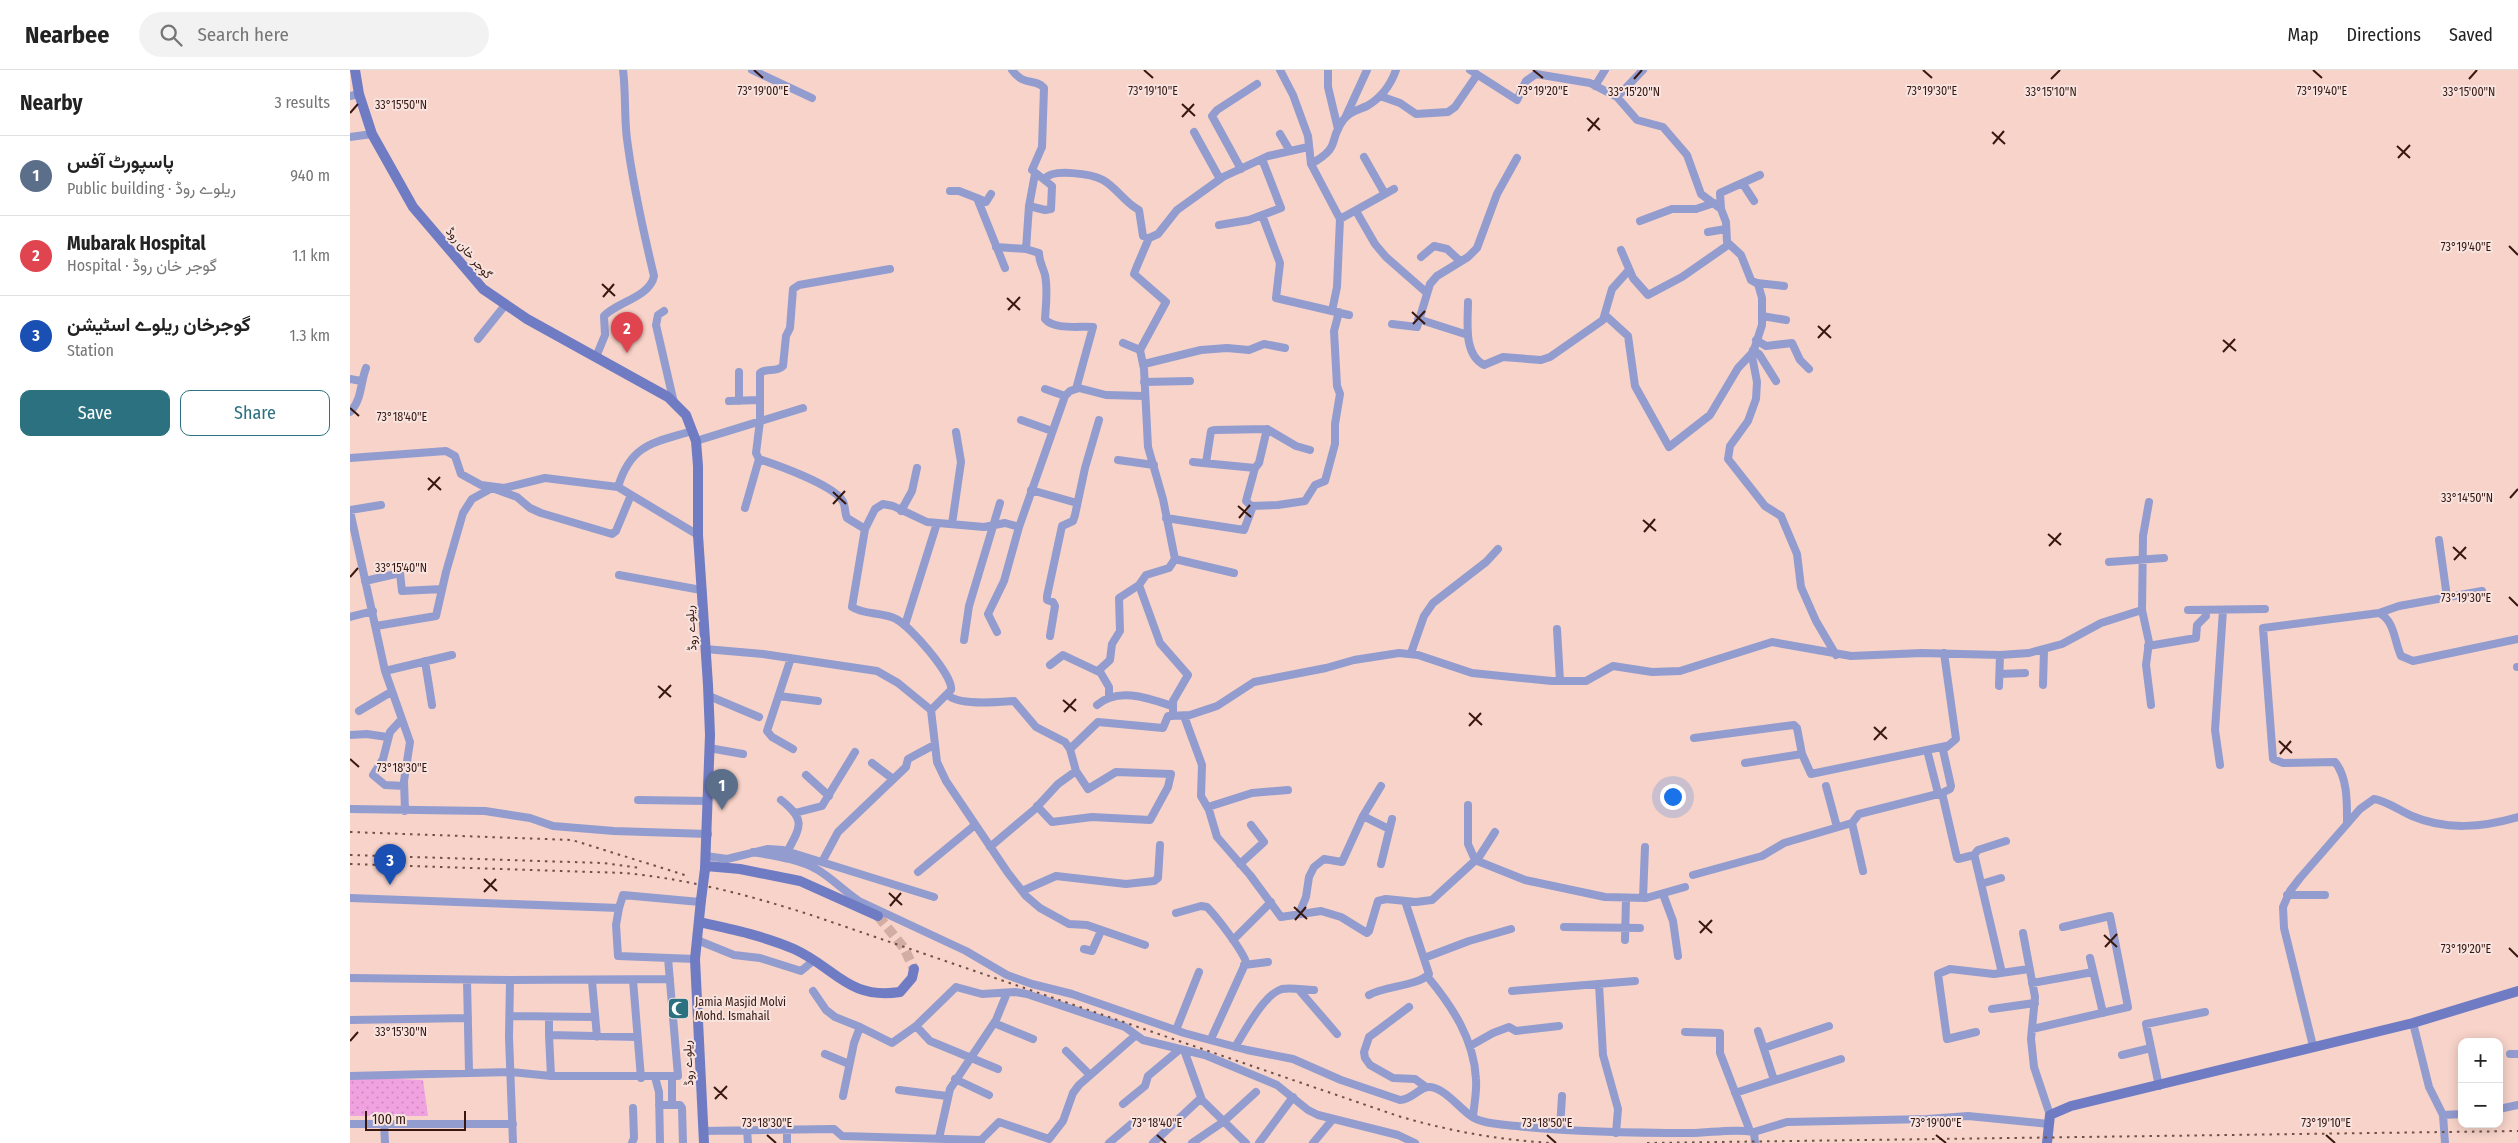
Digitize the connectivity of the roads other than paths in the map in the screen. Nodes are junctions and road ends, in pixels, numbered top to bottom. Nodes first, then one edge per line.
1 (355, 70) edge
2 (623, 70) edge
3 (752, 70) edge
4 (1012, 70) edge
5 (1280, 70) edge
6 (1328, 70) edge
7 (1367, 70) edge
8 (1396, 70) edge
9 (1605, 70) edge
10 (1643, 70) edge
11 (1473, 73) edge
12 (1257, 84) dead end
13 (1595, 86) junction
14 (354, 95) edge
15 (1380, 96) junction
16 (1617, 97) junction
17 (812, 98) dead end
18 (1346, 118) junction
19 (1338, 129) junction
20 (1194, 132) dead end
21 (372, 134) junction
22 (1280, 134) dead end
23 (350, 137) edge
24 (1308, 146) junction
25 (1290, 151) junction
26 (1364, 157) dead end
27 (1517, 158) dead end
28 (1262, 159) junction
29 (1311, 164) junction
30 (1241, 169) junction
31 (1035, 174) junction
32 (1760, 174) dead end
33 (1220, 179) junction
34 (1045, 180) junction
35 (1743, 184) junction
36 (1394, 190) dead end
37 (950, 191) dead end
38 (991, 194) dead end
39 (1385, 194) junction
40 (978, 198) junction
41 (1754, 201) dead end
42 (1714, 204) junction
43 (1029, 206) junction
44 (1721, 209) junction
45 (1356, 211) junction
46 (1262, 215) junction
47 (1340, 219) junction
48 (1640, 221) dead end
49 (1219, 225) dead end
50 (1726, 229) junction
51 (1708, 232) dead end
52 (1149, 238) junction
53 (1728, 245) junction
54 (996, 247) junction
55 (1026, 248) junction
56 (1622, 250) dead end
57 (1421, 257) dead end
58 (1460, 261) junction
59 (1005, 268) dead end
60 (890, 269) dead end
61 (1629, 270) junction
62 (1757, 283) junction
63 (1784, 286) dead end
64 (1427, 293) junction
65 (1468, 302) dead end
66 (506, 304) junction
67 (664, 311) dead end
68 (1335, 312) junction
69 (1349, 315) dead end
70 (1605, 315) junction
71 (1762, 316) junction
72 (1418, 319) junction
73 (1786, 320) dead end
74 (1392, 324) dead end
75 (1468, 335) junction
76 (478, 338) dead end
77 (1756, 340) junction
78 (1123, 343) dead end
79 (1286, 348) dead end
80 (1140, 350) junction
81 (1753, 351) junction
82 (596, 357) junction
83 (1144, 364) junction
84 (366, 368) dead end
85 (1809, 369) dead end
86 (739, 372) dead end
87 (350, 379) edge
88 (1190, 380) dead end
89 (361, 381) junction
90 (1144, 382) junction
91 (1776, 382) dead end
92 (1045, 389) dead end
93 (1076, 389) junction
94 (1065, 396) junction
95 (1144, 396) junction
96 (671, 400) junction
97 (759, 400) junction
98 (729, 401) dead end
99 (739, 401) junction
100 (803, 408) dead end
101 (350, 412) edge
102 (1021, 420) dead end
103 (1099, 420) dead end
104 (760, 421) junction
105 (1267, 429) junction
106 (1052, 431) junction
107 (956, 432) dead end
108 (694, 436) junction
109 (1310, 450) dead end
110 (350, 458) edge
111 (759, 459) junction
112 (1118, 460) dead end
113 (1193, 462) dead end
114 (1206, 463) junction
115 (1154, 466) junction
116 (917, 468) dead end
117 (1255, 468) junction
118 (618, 487) junction
119 (492, 488) junction
120 (1031, 490) junction
121 (631, 495) junction
122 (2149, 502) dead end
123 (1000, 503) dead end
124 (1077, 503) junction
125 (381, 505) dead end
126 (1252, 506) junction
127 (745, 508) dead end
128 (901, 511) junction
129 (350, 512) edge
130 (1166, 518) junction
131 (937, 523) junction
132 (952, 524) junction
133 (994, 525) junction
134 (1019, 527) junction
135 (865, 529) junction
136 (698, 535) junction
137 (2439, 540) dead end
138 (1498, 550) dead end
139 (2142, 558) junction
140 (2164, 558) dead end
141 (1174, 559) junction
142 (2109, 562) dead end
143 (1234, 573) dead end
144 (619, 575) dead end
145 (365, 581) junction
146 (1139, 585) junction
147 (442, 589) junction
148 (701, 590) junction
149 (2482, 591) dead end
150 (2447, 597) junction
151 (2265, 609) dead end
152 (2142, 610) junction
153 (2188, 610) dead end
154 (2206, 610) junction
155 (2223, 610) junction
156 (373, 611) junction
157 (2379, 613) junction
158 (350, 617) edge
159 (376, 626) junction
160 (905, 626) junction
161 (1557, 628) dead end
162 (997, 632) dead end
163 (1050, 636) dead end
164 (2518, 639) edge
165 (964, 640) dead end
166 (2148, 646) junction
167 (705, 649) junction
168 (2044, 650) junction
169 (1411, 653) junction
170 (1944, 653) junction
171 (452, 655) dead end
172 (1836, 655) junction
173 (2000, 655) junction
174 (791, 658) junction
175 (425, 662) junction
176 (1050, 665) dead end
177 (385, 672) junction
178 (1099, 672) junction
179 (2025, 673) dead end
180 (2000, 674) junction
181 (1560, 681) junction
182 (2043, 685) dead end
183 (1999, 686) dead end
184 (391, 692) junction
185 (948, 695) junction
186 (709, 696) junction
187 (778, 696) junction
188 (1109, 697) junction
189 (818, 701) dead end
190 (432, 705) dead end
191 (1097, 705) dead end
192 (2151, 705) dead end
193 (1172, 706) junction
194 (931, 710) junction
195 (359, 711) dead end
196 (1173, 716) junction
197 (1184, 716) junction
198 (759, 717) dead end
199 (401, 720) junction
200 (350, 735) edge
201 (387, 737) junction
202 (1694, 738) dead end
203 (934, 745) junction
204 (1946, 746) junction
205 (709, 748) junction
206 (1070, 748) junction
207 (794, 749) dead end
208 (1927, 750) junction
209 (855, 752) dead end
210 (743, 754) dead end
211 (1802, 754) junction
212 (872, 763) dead end
213 (1745, 763) dead end
214 (2220, 765) dead end
215 (1076, 771) junction
216 (806, 775) dead end
217 (893, 779) junction
218 (404, 786) junction
219 (1381, 786) dead end
220 (1826, 786) dead end
221 (1288, 790) dead end
222 (1940, 793) junction
223 (829, 796) junction
224 (638, 800) dead end
225 (781, 800) dead end
226 (708, 801) junction
227 (1468, 805) dead end
228 (1037, 806) junction
229 (1208, 807) junction
230 (350, 809) edge
231 (405, 811) junction
232 (795, 813) junction
233 (1363, 816) junction
234 (2518, 817) edge
235 (1392, 819) dead end
236 (1852, 823) junction
237 (2347, 823) junction
238 (976, 825) junction
239 (1251, 825) dead end
240 (1837, 827) junction
241 (1389, 829) junction
242 (1495, 832) dead end
243 (708, 834) junction
244 (2006, 841) dead end
245 (1160, 845) dead end
246 (990, 847) junction
247 (1645, 847) dead end
248 (754, 852) junction
249 (787, 852) junction
250 (1974, 855) junction
251 (1475, 860) junction
252 (822, 862) junction
253 (706, 864) junction
254 (1240, 864) junction
255 (1381, 864) dead end
256 (1863, 871) dead end
257 (918, 872) dead end
258 (1693, 875) dead end
259 (2001, 878) dead end
260 (1981, 884) junction
261 (1685, 887) dead end
262 (1022, 891) junction
263 (1663, 894) junction
264 (2287, 895) junction
265 (2325, 895) dead end
266 (934, 897) dead end
267 (350, 898) edge
268 (1643, 898) junction
269 (1626, 899) junction
270 (701, 901) junction
271 (1405, 901) junction
272 (1271, 902) junction
273 (619, 908) junction
274 (1176, 913) dead end
275 (1300, 914) junction
276 (878, 916) tunnel mouth
277 (698, 922) junction
278 (2063, 927) dead end
279 (1564, 928) dead end
280 (1625, 928) junction
281 (1640, 928) dead end
282 (1511, 929) dead end
283 (1101, 931) junction
284 (2024, 933) dead end
285 (696, 940) junction
286 (1233, 940) junction
287 (1625, 940) dead end
288 (1145, 945) dead end
289 (1084, 949) dead end
290 (1678, 956) dead end
291 (668, 958) junction
292 (1424, 958) junction
293 (2090, 958) dead end
294 (695, 959) junction
295 (813, 961) junction
296 (1268, 962) dead end
297 (1244, 965) junction
298 (2030, 968) junction
299 (914, 969) dead end
300 (1199, 972) dead end
301 (2093, 972) junction
302 (2002, 973) junction
303 (1427, 976) junction
304 (350, 978) edge
305 (670, 979) junction
306 (466, 980) junction
307 (510, 980) junction
308 (633, 980) junction
309 (1635, 980) dead end
310 (592, 981) junction
311 (2032, 983) junction
312 (1599, 984) junction
313 (1299, 990) junction
314 (1314, 990) dead end
315 (2518, 990) edge
316 (814, 991) dead end
317 (1512, 991) dead end
318 (1007, 993) junction
319 (1369, 995) dead end
320 (2035, 1003) junction
321 (1409, 1006) dead end
322 (1992, 1009) dead end
323 (2205, 1012) dead end
324 (2103, 1013) junction
325 (510, 1016) junction
326 (595, 1017) junction
327 (468, 1018) junction
328 (549, 1018) junction
329 (350, 1020) edge
330 (994, 1023) junction
331 (2413, 1023) junction
332 (860, 1026) junction
333 (916, 1026) junction
334 (1560, 1026) dead end
335 (1829, 1026) dead end
336 (2032, 1029) junction
337 (1176, 1030) junction
338 (1758, 1031) dead end
339 (1685, 1032) dead end
340 (1976, 1032) dead end
341 (1337, 1034) dead end
342 (548, 1035) junction
343 (1136, 1035) junction
344 (637, 1036) junction
345 (597, 1037) junction
346 (1033, 1039) dead end
347 (1211, 1039) junction
348 (1470, 1046) junction
349 (2313, 1046) junction
350 (1235, 1047) junction
351 (1764, 1048) junction
352 (2151, 1048) junction
353 (1182, 1050) junction
354 (1066, 1051) dead end
355 (825, 1054) dead end
356 (2122, 1055) dead end
357 (971, 1057) junction
358 (1841, 1059) dead end
359 (849, 1064) junction
360 (998, 1069) dead end
361 (469, 1072) junction
362 (511, 1072) junction
363 (1090, 1075) junction
364 (350, 1076) edge
365 (551, 1076) junction
366 (655, 1077) junction
367 (672, 1077) junction
368 (641, 1078) junction
369 (955, 1079) junction
370 (1774, 1080) junction
371 (2159, 1086) junction
372 (1426, 1088) junction
373 (899, 1090) dead end
374 (1256, 1092) dead end
375 (1735, 1093) junction
376 (989, 1095) dead end
377 (843, 1096) dead end
378 (947, 1096) junction
379 (1562, 1096) dead end
380 (1293, 1097) junction
381 (1201, 1098) junction
382 (672, 1104) junction
383 (1123, 1104) dead end
384 (659, 1105) junction
385 (2518, 1105) edge
386 (632, 1108) dead end
387 (2503, 1109) edge
388 (2458, 1114) edge
389 (2443, 1115) junction
390 (1473, 1118) junction
391 (1136, 1120) dead end
392 (1333, 1120) junction
393 (2049, 1120) junction
394 (1223, 1122) junction
395 (384, 1123) junction
396 (350, 1124) edge
397 (513, 1124) junction
398 (1560, 1129) junction
399 (747, 1130) junction
400 (786, 1130) junction
401 (703, 1131) junction
402 (1752, 1131) junction
403 (1616, 1133) junction
404 (938, 1138) junction
405 (981, 1142) edge
406 (385, 1143) edge
407 (513, 1143) edge
408 (632, 1143) edge
409 (660, 1143) edge
410 (683, 1143) edge
411 (704, 1143) edge
412 (748, 1143) edge
413 (787, 1143) edge
414 (1109, 1143) edge
415 (1153, 1143) edge
416 (1192, 1143) edge
417 (1246, 1143) edge
418 (1259, 1143) edge
419 (1313, 1143) edge
420 (1415, 1143) edge
421 (1755, 1143) edge
422 (2047, 1143) edge
423 (2445, 1143) edge

1 - 14 main road, گوجر خان روڈ
2 - 82 street
3 - 17 street
4 - 31 street
5 - 24 street
6 - 19 street
7 - 18 street
8 - 15 street
9 - 13 street
10 - 16 street
11 - 13 street
11 - 15 street
12 - 30 street
13 - 16 street
14 - 21 main road, گوجر خان روڈ
15 - 18 street
16 - 42 street
18 - 19 street
19 - 29 street
20 - 33 street
21 - 23 street
21 - 66 main road, گوجر خان روڈ
22 - 25 street
24 - 25 street
24 - 29 street
25 - 28 street
26 - 39 street
27 - 58 street
28 - 30 street
28 - 46 street
29 - 47 street
30 - 33 street
31 - 34 street
31 - 43 street
32 - 35 street
33 - 52 street
34 - 43 street
34 - 52 street
35 - 41 street
35 - 44 street
36 - 39 street
37 - 40 street
38 - 40 street
39 - 45 street
40 - 54 street
42 - 44 street
42 - 48 street
43 - 55 street
44 - 50 street
45 - 47 street
45 - 64 street
46 - 49 street
46 - 68 street
47 - 68 street
50 - 51 street
50 - 53 street
52 - 80 street
53 - 61 street
53 - 62 street
54 - 55 street
54 - 59 street
55 - 93 street
56 - 61 street
57 - 58 street
58 - 64 street
60 - 97 street
61 - 70 street
62 - 63 street
62 - 71 street
64 - 72 street
65 - 75 street
66 - 76 street
66 - 82 main road, گوجر خان روڈ
67 - 96 street
68 - 69 street
68 - 126 street
70 - 75 street
70 - 81 street
71 - 73 street
71 - 77 street
72 - 74 street
72 - 75 street
77 - 81 street
77 - 85 street
78 - 80 street
79 - 83 street
80 - 83 street
81 - 91 street
81 - 172 street
82 - 96 main road, گوجر خان روڈ
83 - 90 street
84 - 89 street
86 - 99 street
87 - 89 street
88 - 90 street
89 - 101 street
90 - 95 street
92 - 94 street
93 - 94 street
93 - 95 street
94 - 106 street
95 - 115 street
96 - 108 main road, ریلوے روڈ
97 - 99 street
97 - 104 street
98 - 99 street
100 - 104 street
102 - 106 street
103 - 124 street
104 - 108 street
104 - 111 street
105 - 109 street
105 - 114 street
105 - 117 street
106 - 120 street
107 - 132 street
108 - 118 street
108 - 136 main road, ریلوے روڈ
110 - 119 street
111 - 127 street
111 - 135 street
112 - 115 street
113 - 114 street
114 - 117 street
115 - 130 street
116 - 128 street
117 - 126 street
118 - 119 street
118 - 121 street
119 - 121 street
119 - 147 street
120 - 124 street
120 - 134 street
121 - 136 street
122 - 139 street
123 - 133 street
124 - 163 street
125 - 129 street
126 - 130 street
128 - 131 street
128 - 135 street
129 - 145 street
130 - 141 street
131 - 132 street
131 - 160 street
132 - 133 street
133 - 134 street
133 - 165 street
134 - 162 street
135 - 160 street
136 - 148 main road, ریلوے روڈ
137 - 150 street
138 - 169 street
139 - 140 street
139 - 142 street
139 - 152 street
141 - 143 street
141 - 146 street
144 - 148 street
145 - 147 street
145 - 156 street
146 - 178 street
146 - 193 street
147 - 159 street
148 - 167 main road, ریلوے روڈ
149 - 150 street
150 - 157 street
151 - 155 street
152 - 166 street
152 - 168 street
153 - 154 street
154 - 155 street
154 - 166 street
155 - 214 street
156 - 158 street
156 - 159 street
157 - 164 street
157 - 237 street
159 - 177 street
160 - 185 street
161 - 181 street
166 - 192 street
167 - 174 street
167 - 186 main road, ریلوے روڈ
168 - 173 street
168 - 182 street
169 - 181 street
169 - 197 street
170 - 172 street
170 - 173 street
170 - 204 street
171 - 175 street
172 - 181 street
173 - 180 street
174 - 187 street
174 - 194 street
175 - 177 street
175 - 190 street
176 - 178 street
177 - 184 street
178 - 188 street
179 - 180 street
180 - 183 street
184 - 195 street
184 - 199 street
185 - 194 street
185 - 206 street
186 - 198 street
186 - 205 main road, ریلوے روڈ
187 - 189 street
187 - 207 street
188 - 191 street
188 - 193 street
193 - 196 street
194 - 203 street
196 - 197 street
196 - 206 street
197 - 229 street
199 - 201 street
199 - 218 street
200 - 201 street
201 - 218 street
202 - 211 street
203 - 217 street
203 - 238 street
204 - 208 street
204 - 222 street
205 - 210 street
205 - 226 main road, ریلوے روڈ
206 - 215 street
208 - 211 street
208 - 222 street
209 - 223 street
211 - 213 street
212 - 217 street
215 - 228 street
215 - 228 street
216 - 223 street
217 - 252 street
218 - 231 street
219 - 233 street
220 - 240 street
221 - 229 street
222 - 236 street
222 - 250 street
223 - 232 street
224 - 226 street
225 - 232 street
226 - 243 main road, ریلوے روڈ
227 - 251 street
228 - 246 street
229 - 254 street
230 - 231 street
231 - 243 street
232 - 249 street
233 - 241 street
233 - 275 street
234 - 237 street
235 - 241 street
236 - 240 street
236 - 256 street
237 - 264 street
238 - 246 street
238 - 257 street
239 - 254 street
240 - 258 street
241 - 255 street
242 - 251 street
243 - 253 main road, ریلوے روڈ
244 - 250 street
245 - 262 street
246 - 262 street
247 - 268 street
248 - 249 street
248 - 253 street
248 - 337 street
249 - 252 street
250 - 260 street
251 - 269 street
251 - 271 street
252 - 266 street
253 - 270 main road, ریلوے روڈ, bridge
253 - 276 main road
254 - 272 street
259 - 260 street
260 - 302 street
261 - 263 street
262 - 283 street
263 - 268 street
263 - 290 street
264 - 265 street
264 - 349 street
267 - 273 street
268 - 269 street
269 - 280 street
270 - 273 street
270 - 277 main road, ریلوے روڈ
271 - 275 street
271 - 292 street
272 - 275 street
272 - 286 street
273 - 291 street
274 - 286 street
277 - 285 main road, ریلوے روڈ
277 - 295 main road
278 - 324 street
279 - 280 street
280 - 281 street
280 - 287 street
282 - 292 street
283 - 288 street
283 - 289 street
284 - 298 street
285 - 294 main road, ریلوے روڈ
285 - 295 street
286 - 297 street
291 - 294 street
291 - 305 street
292 - 303 street
293 - 301 street
294 - 401 main road, ریلوے روڈ
295 - 299 main road
296 - 297 street
297 - 347 street
298 - 302 street
298 - 311 street
300 - 337 street
301 - 311 street
301 - 324 street
302 - 340 street
303 - 319 street
303 - 348 street
304 - 306 street
305 - 308 street
305 - 367 street
306 - 307 street
306 - 327 street
307 - 310 street
307 - 325 street
308 - 310 street
308 - 344 street
309 - 312 street
310 - 326 street
311 - 320 street
312 - 317 street
312 - 403 street
313 - 314 street
313 - 341 street
313 - 350 street
315 - 331 main road
316 - 332 street
318 - 330 street
318 - 333 street
318 - 343 street
320 - 322 street
320 - 336 street
321 - 372 street
323 - 352 street
324 - 336 street
325 - 328 street
325 - 362 street
326 - 328 street
326 - 345 street
327 - 329 street
327 - 361 street
328 - 342 street
330 - 346 street
330 - 357 street
331 - 349 main road
331 - 389 street
332 - 333 street
332 - 359 street
333 - 357 street
334 - 348 street
335 - 351 street
336 - 393 street
337 - 347 street
338 - 351 street
339 - 375 street
342 - 345 street
342 - 365 street
343 - 353 street
343 - 363 street
344 - 345 street
344 - 368 street
347 - 350 street
348 - 390 street
349 - 371 main road
350 - 372 street
351 - 370 street
352 - 356 street
352 - 371 street
353 - 380 street
353 - 381 street
353 - 383 street
354 - 363 street
355 - 359 street
357 - 360 street
357 - 369 street
358 - 370 street
359 - 377 street
361 - 362 street
361 - 364 street
362 - 365 street
362 - 397 street
363 - 405 street
365 - 368 street
366 - 367 street
366 - 368 street
366 - 384 street
367 - 382 street
369 - 376 street
369 - 378 street
370 - 375 street
371 - 393 main road
372 - 390 street
373 - 378 street
374 - 394 street
375 - 402 street
378 - 404 street
379 - 398 street
380 - 392 street
380 - 418 street
381 - 394 street
381 - 415 street
382 - 384 street
382 - 410 street
384 - 409 street
385 - 387 street
386 - 408 street
388 - 389 street
389 - 423 street
390 - 398 street
391 - 414 street
392 - 419 street
392 - 420 street
393 - 402 street
393 - 422 main road
394 - 416 street
394 - 417 street
395 - 396 street
395 - 397 street
395 - 406 street
397 - 407 street
398 - 403 street
399 - 400 street
399 - 401 street
399 - 412 street
400 - 404 street
400 - 413 street
401 - 411 main road, ریلوے روڈ
402 - 403 street
402 - 421 street
404 - 405 street

